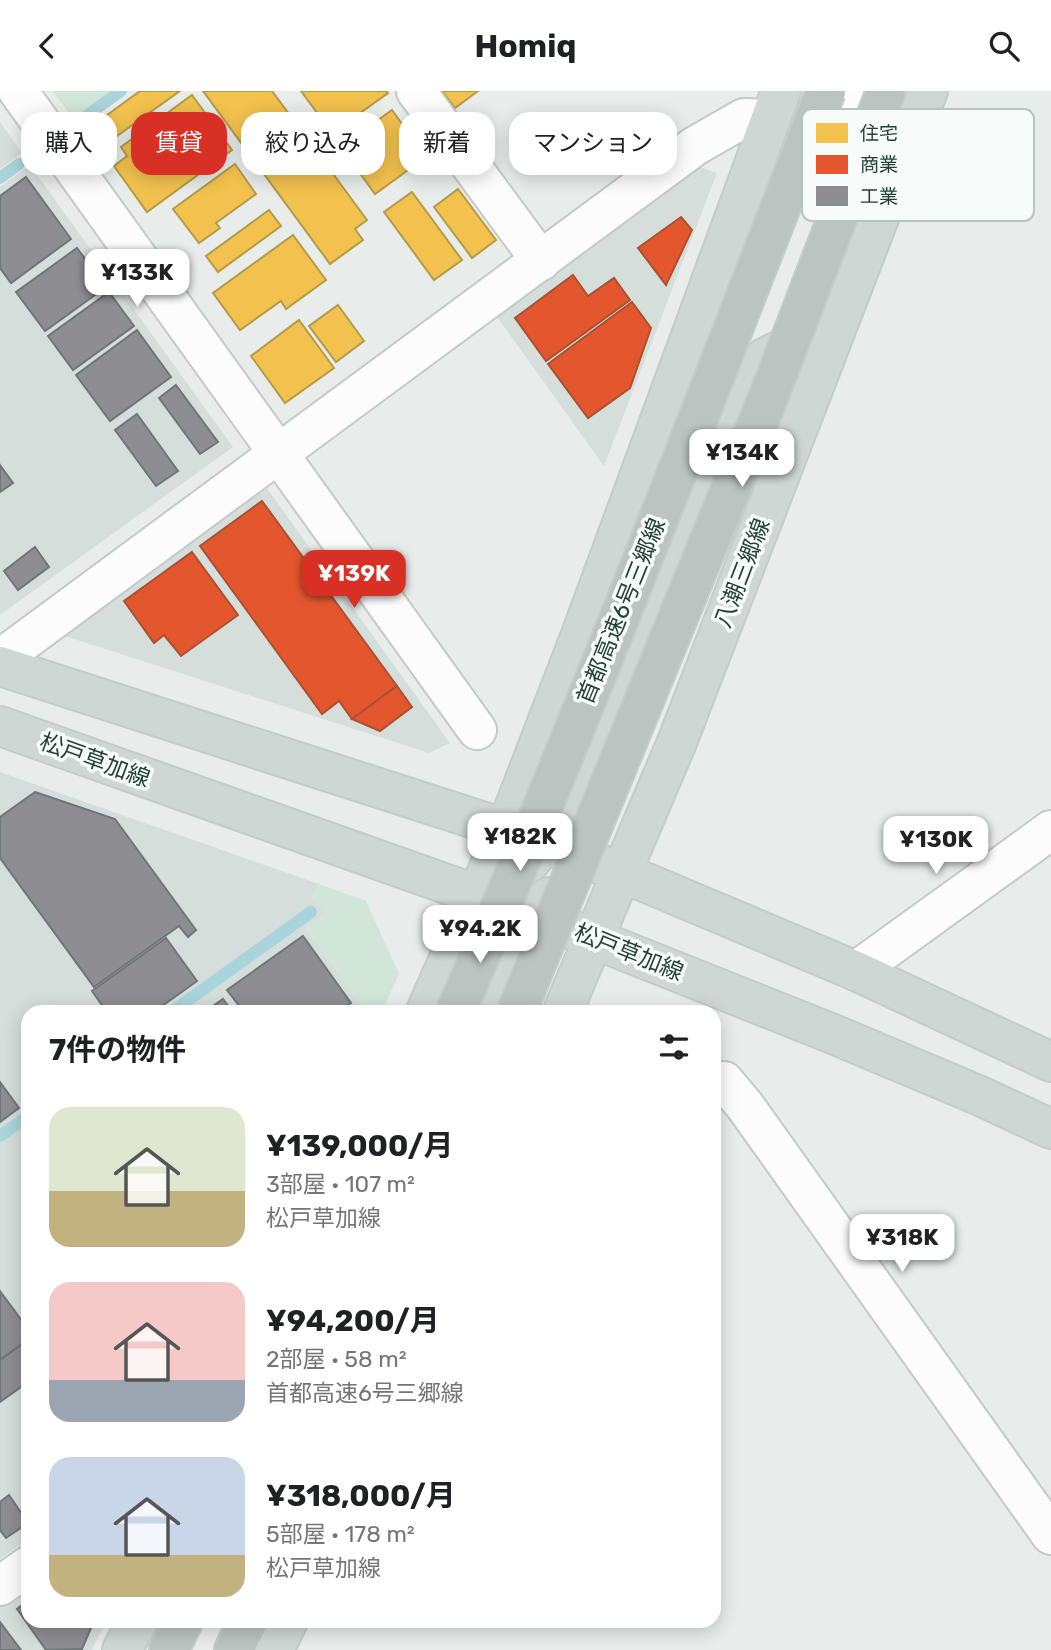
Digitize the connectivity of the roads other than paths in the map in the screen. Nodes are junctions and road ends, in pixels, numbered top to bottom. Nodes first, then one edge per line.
1 (18, 91) edge
2 (416, 91) edge
3 (827, 91) edge
4 (886, 91) edge
5 (928, 91) edge
6 (775, 105) edge
7 (820, 109) edge
8 (870, 109) edge
9 (879, 109) edge
10 (921, 109) edge
11 (802, 154) edge
12 (836, 221) edge
13 (877, 221) edge
14 (541, 261) junction
15 (838, 321) junction
16 (279, 455) junction
17 (0, 659) edge
18 (0, 666) edge
19 (0, 726) edge
20 (477, 730) dead end
21 (506, 829) junction
22 (1051, 830) edge
23 (545, 844) junction
24 (623, 873) junction
25 (479, 894) junction
26 (534, 915) junction
27 (594, 938) junction
28 (856, 971) junction
29 (429, 1005) edge
30 (459, 1005) edge
31 (480, 1005) edge
32 (519, 1005) edge
33 (566, 1005) edge
34 (1051, 1062) edge
35 (721, 1081) edge
36 (1051, 1129) edge
37 (1051, 1535) edge
38 (21, 1571) edge
39 (0, 1586) edge
40 (134, 1628) edge
41 (180, 1628) edge
42 (245, 1628) edge
43 (285, 1628) edge
44 (122, 1650) edge
45 (169, 1650) edge
46 (234, 1650) edge
47 (274, 1650) edge

1 - 16 street
2 - 14 street
3 - 7 highway, 首都高速6号三郷線, bridge
3 - 8 street
4 - 9 highway, bridge
5 - 10 main road, 八潮三郷線
6 - 14 street
6 - 21 main road
11 - 30 highway, 首都高速6号三郷線, bridge
12 - 32 highway, bridge
13 - 15 main road, 八潮三郷線
14 - 16 street
15 - 23 main road
15 - 24 main road, 八潮三郷線
16 - 17 street
16 - 20 street
18 - 21 main road
19 - 25 main road, 松戸草加線
21 - 23 main road
21 - 25 main road
22 - 28 street
23 - 24 main road
23 - 25 main road
24 - 26 main road
24 - 27 main road, 八潮三郷線
24 - 28 main road
25 - 26 main road, 松戸草加線
25 - 29 main road
26 - 27 main road, 松戸草加線
26 - 31 main road
27 - 33 main road, 八潮三郷線
27 - 36 main road, 松戸草加線
28 - 34 main road
35 - 37 street
38 - 39 street
40 - 44 main road
41 - 45 highway
42 - 46 highway
43 - 47 main road

